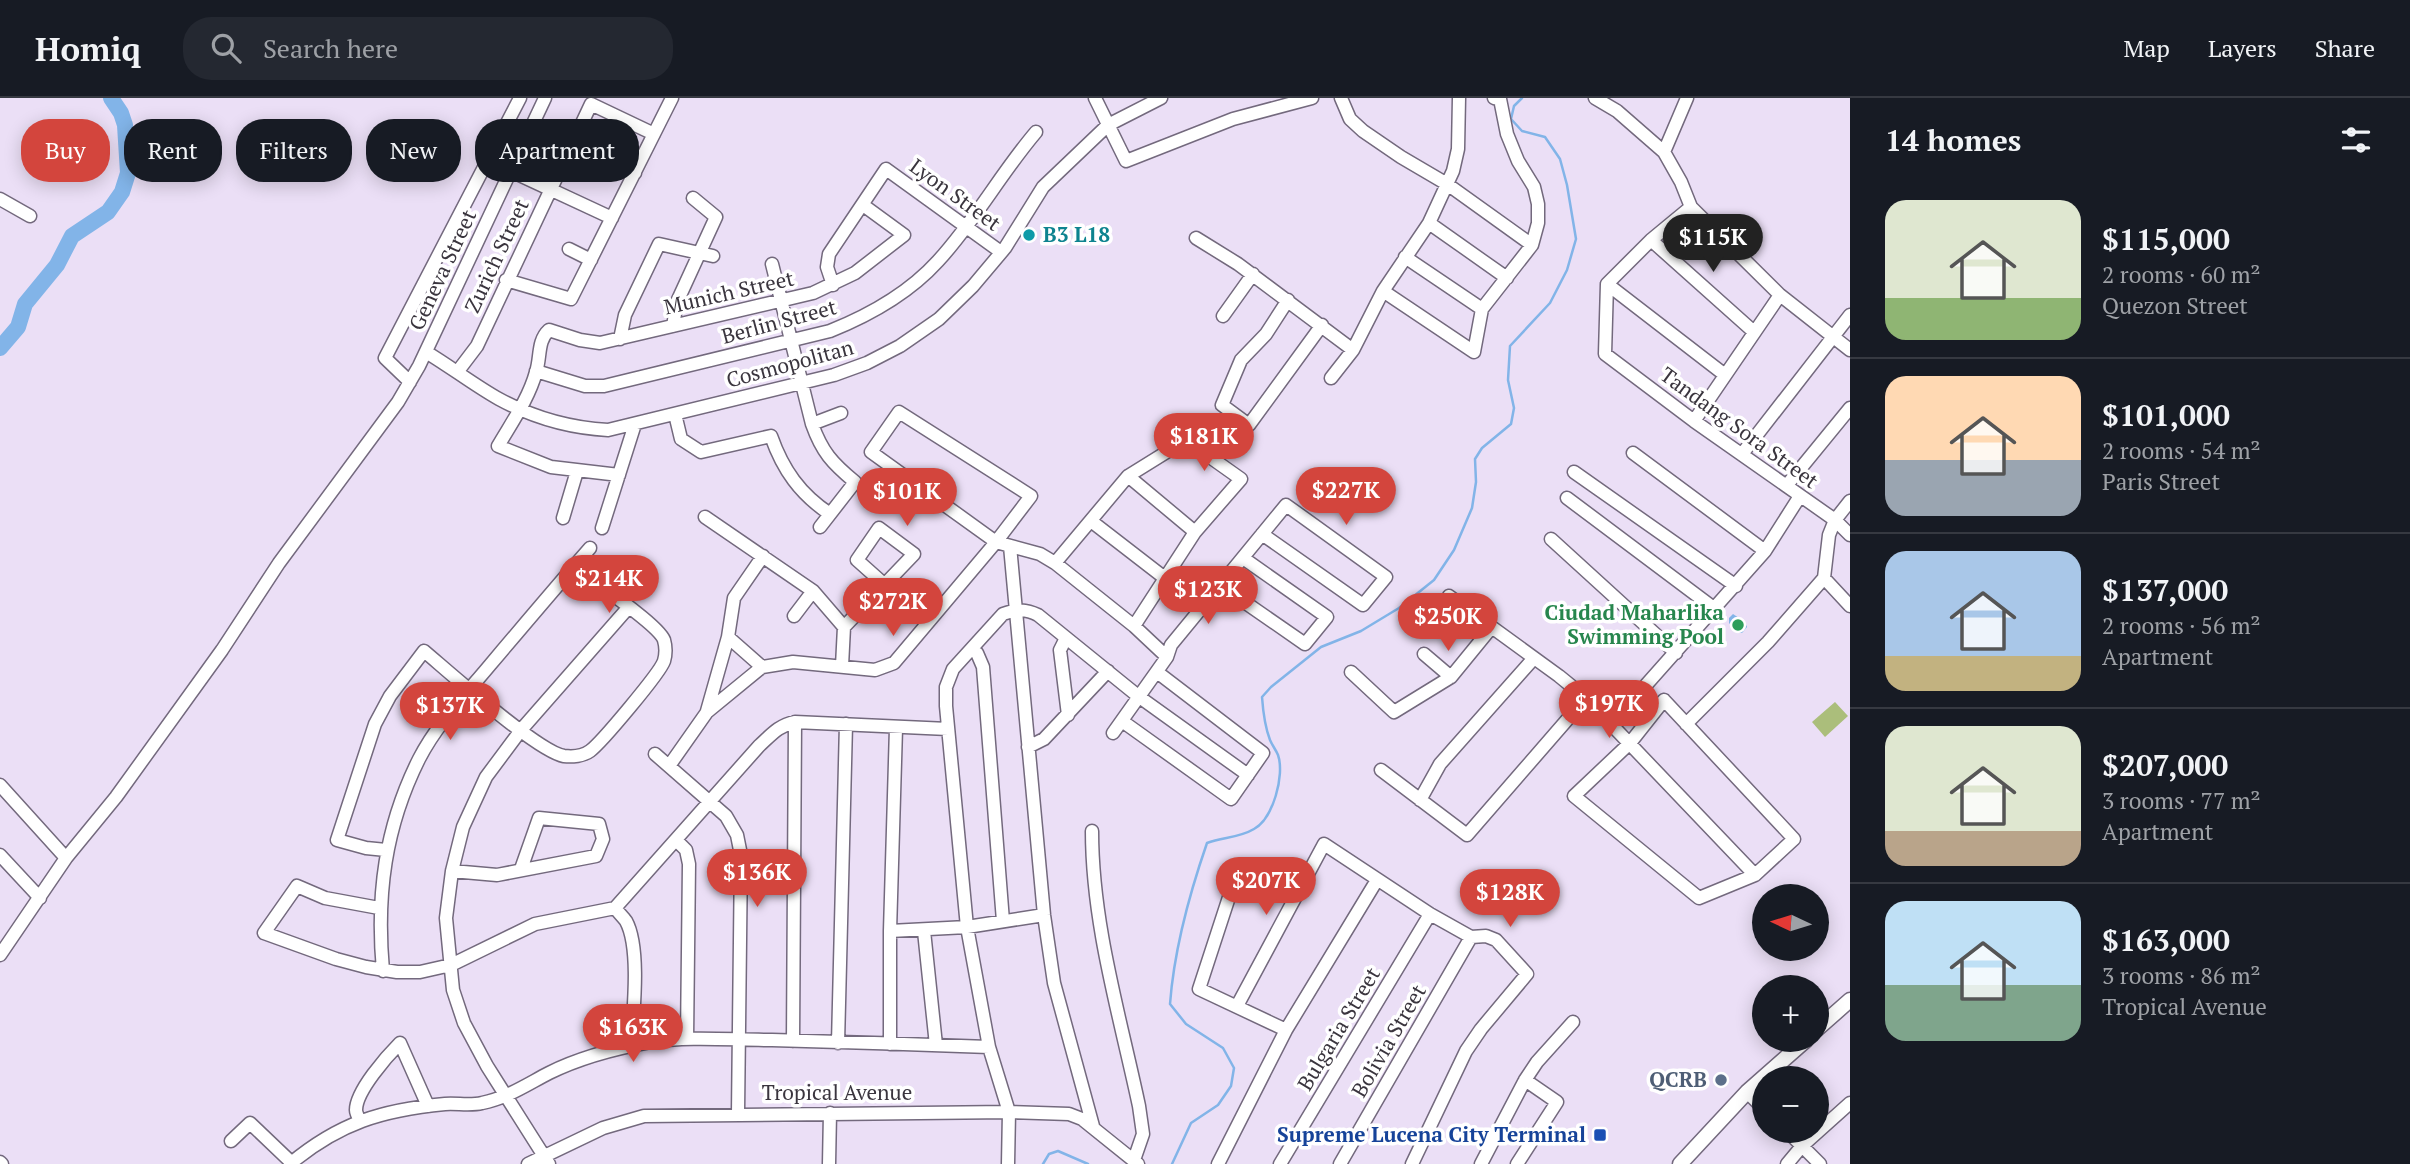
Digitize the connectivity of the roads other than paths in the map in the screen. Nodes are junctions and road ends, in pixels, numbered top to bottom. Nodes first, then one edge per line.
1 (520, 98) edge
2 (545, 98) edge
3 (672, 98) edge
4 (1095, 98) edge
5 (1161, 98) edge
6 (1312, 98) edge
7 (1341, 98) edge
8 (1459, 98) edge
9 (1595, 98) edge
10 (1687, 98) edge
11 (1497, 99) edge
12 (535, 119) edge
13 (1108, 125) junction
14 (1037, 132) dead end
15 (654, 134) junction
16 (1664, 152) junction
17 (639, 165) edge
18 (506, 182) edge
19 (535, 182) edge
20 (630, 182) edge
21 (1447, 184) junction
22 (550, 189) junction
23 (693, 198) dead end
24 (0, 199) edge
25 (863, 205) junction
26 (1691, 207) junction
27 (30, 216) dead end
28 (612, 218) junction
29 (1429, 223) junction
30 (966, 227) junction
31 (1196, 238) dead end
32 (1651, 240) junction
33 (1532, 245) junction
34 (569, 249) dead end
35 (1001, 252) junction
36 (706, 255) junction
37 (1405, 257) junction
38 (591, 260) junction
39 (772, 264) dead end
40 (1252, 274) junction
41 (1507, 278) junction
42 (506, 280) junction
43 (1607, 284) junction
44 (832, 285) junction
45 (1383, 291) junction
46 (1780, 295) junction
47 (781, 300) junction
48 (1288, 300) junction
49 (1482, 309) junction
50 (1850, 315) edge
51 (1223, 316) dead end
52 (1322, 325) junction
53 (673, 326) junction
54 (1754, 332) junction
55 (1834, 336) junction
56 (620, 339) junction
57 (791, 340) junction
58 (1353, 350) junction
59 (1850, 350) edge
60 (426, 352) junction
61 (458, 371) junction
62 (537, 371) junction
63 (1725, 375) junction
64 (1331, 378) dead end
65 (410, 382) junction
66 (802, 383) junction
67 (1850, 408) edge
68 (521, 409) junction
69 (841, 413) dead end
70 (675, 414) junction
71 (1693, 421) junction
72 (635, 424) junction
73 (812, 424) junction
74 (1633, 453) dead end
75 (1742, 454) junction
76 (577, 471) junction
77 (1574, 472) dead end
78 (618, 475) junction
79 (1128, 477) junction
80 (1787, 485) junction
81 (1800, 496) junction
82 (1567, 498) dead end
83 (1850, 501) edge
84 (830, 514) junction
85 (705, 517) dead end
86 (563, 518) dead end
87 (1835, 520) junction
88 (1091, 521) junction
89 (821, 527) dead end
90 (602, 528) dead end
91 (1195, 533) junction
92 (1262, 534) junction
93 (1850, 536) edge
94 (1551, 539) dead end
95 (996, 542) junction
96 (1010, 546) junction
97 (590, 548) dead end
98 (1765, 551) junction
99 (763, 556) junction
100 (1242, 558) junction
101 (1055, 563) junction
102 (574, 567) junction
103 (1824, 578) junction
104 (1166, 579) junction
105 (885, 585) junction
106 (1220, 585) junction
107 (1736, 586) junction
108 (813, 591) junction
109 (1449, 596) dead end
110 (1850, 606) edge
111 (628, 608) junction
112 (1715, 609) junction
113 (1015, 610) junction
114 (794, 616) dead end
115 (1134, 626) junction
116 (844, 627) junction
117 (1491, 628) junction
118 (728, 637) junction
119 (1066, 638) junction
120 (971, 650) junction
121 (1676, 653) junction
122 (1424, 654) dead end
123 (1167, 657) junction
124 (1534, 658) junction
125 (842, 666) junction
126 (762, 667) junction
127 (1108, 671) junction
128 (1351, 671) dead end
129 (1157, 672) junction
130 (1451, 677) junction
131 (1646, 685) dead end
132 (470, 688) junction
133 (1138, 696) junction
134 (1586, 698) junction
135 (707, 712) junction
136 (1068, 716) junction
137 (1122, 721) junction
138 (795, 722) junction
139 (846, 724) junction
140 (1686, 724) junction
141 (896, 728) junction
142 (948, 729) junction
143 (521, 730) junction
144 (1112, 733) dead end
145 (1630, 743) junction
146 (1028, 747) junction
147 (655, 754) dead end
148 (669, 766) junction
149 (1381, 770) dead end
150 (1248, 775) junction
151 (0, 785) edge
152 (1420, 800) junction
153 (710, 802) junction
154 (1092, 831) dead end
155 (676, 840) junction
156 (386, 850) junction
157 (0, 855) edge
158 (66, 858) junction
159 (521, 869) junction
160 (452, 871) junction
161 (1755, 876) junction
162 (1245, 880) dead end
163 (1377, 880) junction
164 (40, 898) junction
165 (379, 908) junction
166 (615, 908) junction
167 (1430, 914) junction
168 (1044, 915) junction
169 (1003, 921) junction
170 (967, 927) junction
171 (890, 931) junction
172 (925, 931) junction
173 (1471, 937) junction
174 (0, 955) edge
175 (451, 965) junction
176 (383, 971) junction
177 (1850, 1000) edge
178 (1237, 1006) junction
179 (1829, 1019) edge
180 (1573, 1022) dead end
181 (1286, 1030) junction
182 (687, 1039) junction
183 (740, 1040) junction
184 (793, 1041) junction
185 (838, 1042) junction
186 (890, 1044) junction
187 (936, 1045) junction
188 (631, 1047) junction
189 (989, 1047) junction
190 (1791, 1052) edge
191 (1525, 1080) junction
192 (1746, 1091) junction
193 (506, 1097) junction
194 (1752, 1097) edge
195 (1850, 1103) edge
196 (428, 1107) junction
197 (1009, 1112) junction
198 (738, 1113) junction
199 (830, 1113) junction
200 (360, 1121) junction
201 (1093, 1126) junction
202 (231, 1141) dead end
203 (1799, 1143) edge
204 (1802, 1146) junction
205 (546, 1160) edge
206 (1220, 1160) edge
207 (1136, 1162) edge
208 (292, 1163) edge
209 (1414, 1163) edge
210 (528, 1164) edge
211 (829, 1164) edge
212 (1008, 1164) edge
213 (1233, 1164) edge
214 (1280, 1164) edge
215 (1340, 1164) edge
216 (1481, 1164) edge
217 (1517, 1164) edge
218 (1680, 1164) edge
219 (1787, 1164) edge
220 (1820, 1164) edge

1 - 65 street
2 - 12 street, Geneva Street
3 - 15 street
4 - 13 street
5 - 13 street, Cosmopolitan
6 - 13 street
7 - 21 street
8 - 21 street
9 - 16 street
10 - 16 street
11 - 33 street
13 - 35 street, Cosmopolitan
14 - 30 street, Berlin Street
15 - 17 street
15 - 22 street, Zurich Street
16 - 26 street
18 - 60 street, Geneva Street
19 - 22 street
20 - 28 street
21 - 29 street
21 - 33 street
22 - 28 street
22 - 42 street, Zurich Street
23 - 36 street
24 - 27 street
25 - 30 street, Lyon Street
25 - 44 street
25 - 44 street, Munich Street
26 - 32 street
26 - 46 street
28 - 38 street
29 - 37 street
29 - 41 street
30 - 35 street, Lyon Street
30 - 57 street, Berlin Street
31 - 40 street
32 - 43 street
32 - 54 street
33 - 41 street
34 - 38 street
35 - 66 street, Cosmopolitan
36 - 53 street
36 - 56 street
37 - 45 street
37 - 49 street
38 - 42 street
39 - 47 street
40 - 48 street
40 - 51 street
41 - 49 street
42 - 61 street, Zurich Street
43 - 63 street
43 - 71 street, Tandang Sora Street
44 - 47 street, Munich Street
45 - 49 street
45 - 58 street
46 - 54 street
46 - 55 street
47 - 53 street, Munich Street
47 - 57 street
48 - 52 street
48 - 52 street
50 - 55 street
52 - 58 street
53 - 56 street, Munich Street
54 - 63 street
55 - 59 street
55 - 75 street
56 - 62 street, Munich Street
57 - 62 street, Berlin Street
57 - 66 street
58 - 64 street
60 - 61 street, Cosmopolitan
60 - 65 street, Geneva Street
61 - 68 street, Cosmopolitan
62 - 68 street
63 - 71 street
65 - 158 street, Geneva Street
66 - 70 street, Cosmopolitan
66 - 73 street
67 - 80 street
68 - 72 street, Cosmopolitan
68 - 76 street
69 - 73 street
70 - 72 street, Cosmopolitan
70 - 84 street
71 - 75 street, Tandang Sora Street
72 - 78 street
73 - 84 street
74 - 98 street
75 - 80 street, Tandang Sora Street
76 - 78 street
76 - 86 street
77 - 107 street
78 - 90 street
79 - 88 street
79 - 91 street
79 - 91 street
80 - 81 street, Tandang Sora Street
81 - 87 street, Tandang Sora Street
81 - 98 street
82 - 112 street
83 - 87 street
84 - 89 street
85 - 99 street
87 - 93 street, Tandang Sora Street
87 - 103 street
88 - 101 street
88 - 104 street
91 - 104 street
92 - 92 street
92 - 100 street
94 - 121 street
95 - 95 street
95 - 96 street
95 - 125 street
96 - 101 street
96 - 113 street
97 - 102 street
98 - 107 street
99 - 108 street
99 - 118 street
100 - 106 street
100 - 106 street
101 - 115 street
102 - 111 street
102 - 132 street
103 - 110 street
103 - 140 street
104 - 115 street
105 - 105 street
105 - 116 street
106 - 123 street
107 - 112 street
108 - 114 street
108 - 116 street
109 - 117 street
111 - 143 street
111 - 143 street
112 - 121 street
113 - 119 street
113 - 120 street
113 - 146 street
115 - 123 street
116 - 125 street
117 - 124 street
117 - 130 street
118 - 126 street
118 - 135 street
119 - 127 street
119 - 136 street
120 - 142 street
120 - 169 street
121 - 131 street
122 - 130 street
123 - 129 street
124 - 134 street
124 - 152 street
125 - 126 street
126 - 135 street
127 - 133 street
127 - 136 street
128 - 130 street
129 - 133 street
129 - 150 street
132 - 143 street
132 - 156 street
132 - 156 street
133 - 137 street
133 - 150 street
134 - 145 street
134 - 152 street
135 - 148 street
136 - 146 street
137 - 144 street
137 - 150 street
138 - 139 street
138 - 153 street
138 - 184 street
139 - 141 street
139 - 185 street
140 - 145 street
140 - 161 street
141 - 142 street
141 - 171 street
142 - 170 street
143 - 160 street
145 - 161 street
145 - 161 street
146 - 168 street
147 - 148 street
148 - 153 street
149 - 152 street
151 - 158 street
153 - 155 street
153 - 183 street
154 - 207 street
155 - 166 street
155 - 182 street
156 - 165 street
157 - 164 street
158 - 164 street, Geneva Street
159 - 159 street
159 - 160 street
160 - 175 street
162 - 178 street
163 - 167 street
163 - 178 street
163 - 181 street
164 - 174 street, Geneva Street
165 - 176 street
165 - 176 street
166 - 175 street
166 - 188 street
167 - 173 street
167 - 214 street, Bulgaria Street
168 - 169 street
168 - 201 street
169 - 170 street
170 - 172 street
170 - 189 street
171 - 172 street
171 - 186 street
172 - 187 street
173 - 209 street
173 - 215 street, Bolivia Street
175 - 176 street
175 - 193 street
177 - 179 main road
178 - 181 street
180 - 191 street
181 - 206 street
182 - 183 street
182 - 188 street
183 - 184 street
183 - 198 street
184 - 185 street
185 - 186 street
186 - 187 street
187 - 189 street
188 - 193 street
189 - 197 street
190 - 192 main road
191 - 216 street
191 - 217 street
192 - 194 street
192 - 218 main road
193 - 196 street
193 - 205 street
195 - 204 street
196 - 200 street
196 - 200 street
197 - 199 street, Tropical Avenue
197 - 201 street, Tropical Avenue
197 - 212 street
198 - 199 street, Tropical Avenue
198 - 205 street, Tropical Avenue
199 - 211 street
200 - 208 street
201 - 207 street, Tropical Avenue
202 - 208 street
203 - 204 street
204 - 219 street
204 - 220 street
205 - 210 street, Tropical Avenue
206 - 213 street

